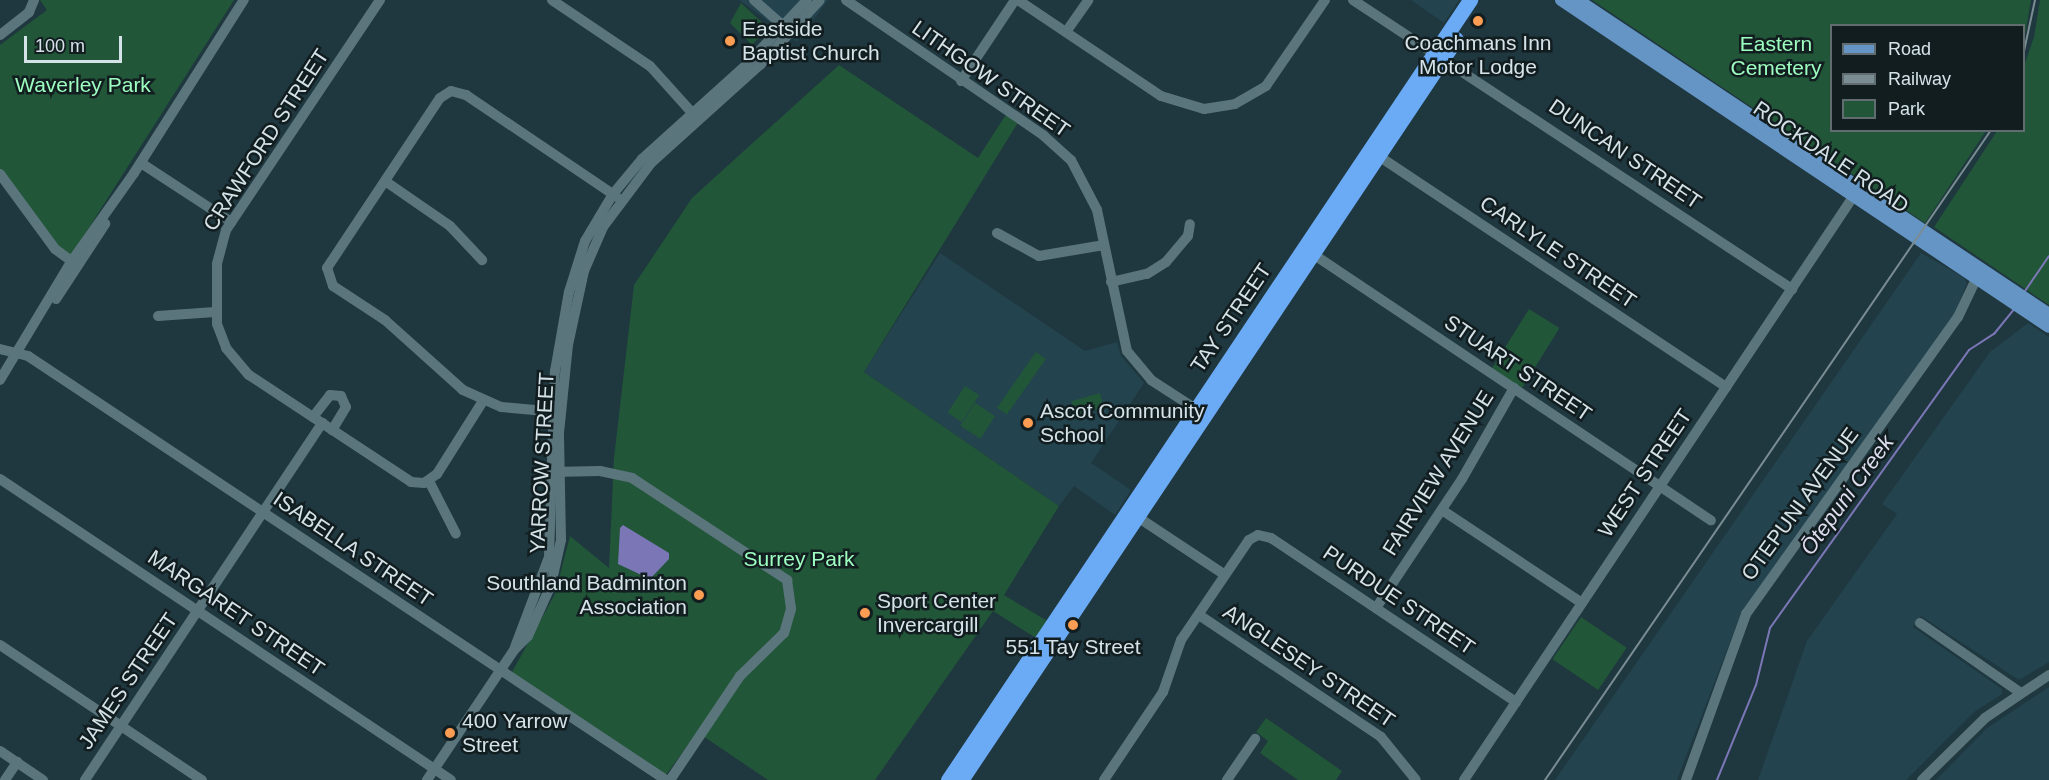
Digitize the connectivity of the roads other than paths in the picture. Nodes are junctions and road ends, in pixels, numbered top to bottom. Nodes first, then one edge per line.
1 (244, 0) edge
2 (251, 0) edge
3 (380, 0) edge
4 (552, 0) edge
5 (754, 0) edge
6 (807, 0) edge
7 (820, 0) edge
8 (846, 0) edge
9 (1017, 0) edge
10 (1088, 0) edge
11 (1325, 0) edge
12 (1353, 0) edge
13 (1470, 0) edge
14 (1478, 0) edge
15 (1561, 0) edge
16 (1578, 0) edge
17 (34, 3) edge
18 (569, 5) edge
19 (788, 30) junction
20 (1066, 32) junction
21 (0, 35) edge
22 (1439, 56) junction
23 (961, 81) junction
24 (182, 99) junction
25 (1723, 102) junction
26 (695, 116) junction
27 (1374, 153) junction
28 (141, 163) junction
29 (0, 174) edge
30 (385, 181) junction
31 (1857, 192) junction
32 (617, 196) junction
33 (231, 222) junction
34 (1190, 224) dead end
35 (997, 233) dead end
36 (1104, 245) junction
37 (1309, 251) junction
38 (482, 260) dead end
39 (74, 264) junction
40 (1978, 273) junction
41 (1111, 282) junction
42 (1792, 289) junction
43 (2020, 301) junction
44 (215, 312) junction
45 (2049, 314) edge
46 (158, 316) dead end
47 (2049, 327) edge
48 (0, 349) edge
49 (17, 352) junction
50 (0, 380) edge
51 (1726, 387) junction
52 (1514, 388) junction
53 (483, 401) junction
54 (555, 412) junction
55 (1201, 413) junction
56 (318, 420) junction
57 (332, 430) junction
58 (555, 472) junction
59 (0, 479) edge
60 (429, 481) junction
61 (1660, 486) junction
62 (1442, 510) junction
63 (263, 513) junction
64 (1133, 513) junction
65 (1711, 520) dead end
66 (456, 534) dead end
67 (1225, 575) junction
68 (1582, 603) junction
69 (1376, 608) junction
70 (198, 611) junction
71 (1199, 615) junction
72 (1920, 623) dead end
73 (0, 645) edge
74 (501, 672) junction
75 (2049, 675) edge
76 (2022, 693) junction
77 (1012, 694) junction
78 (1516, 702) junction
79 (121, 726) junction
80 (1255, 739) dead end
81 (0, 751) edge
82 (17, 762) junction
83 (435, 769) junction
84 (5, 780) edge
85 (43, 780) edge
86 (85, 780) edge
87 (202, 780) edge
88 (427, 780) edge
89 (451, 780) edge
90 (666, 780) edge
91 (670, 780) edge
92 (948, 780) edge
93 (961, 780) edge
94 (1104, 780) edge
95 (1227, 780) edge
96 (1416, 780) edge
97 (1464, 780) edge
98 (1686, 780) edge
99 (1922, 780) edge

1 - 24 street
2 - 24 street
3 - 33 street, CRAWFORD STREET
4 - 18 street
5 - 19 street
6 - 19 street, YARROW STREET
7 - 19 street, YARROW STREET
8 - 23 street, LITHGOW STREET
9 - 20 street
9 - 23 street
10 - 20 street
11 - 20 street
12 - 22 street, DUNCAN STREET
13 - 22 highway, TAY STREET
14 - 22 highway, TAY STREET
15 - 25 main road, ROCKDALE ROAD
16 - 25 main road, ROCKDALE ROAD
17 - 21 street
18 - 26 street
19 - 26 street, YARROW STREET
22 - 27 highway, TAY STREET
22 - 42 street, DUNCAN STREET
23 - 36 street, LITHGOW STREET
24 - 28 street
25 - 31 main road, ROCKDALE ROAD
26 - 32 street, YARROW STREET
27 - 37 highway, TAY STREET
27 - 51 street, CARLYLE STREET
28 - 33 street
28 - 39 street
29 - 39 street
30 - 32 street
30 - 38 street
30 - 53 street
31 - 40 main road, ROCKDALE ROAD
31 - 42 street, WEST STREET
32 - 54 street, YARROW STREET
33 - 44 street, CRAWFORD STREET
34 - 41 street
35 - 36 street
36 - 41 street, LITHGOW STREET
37 - 52 street, STUART STREET
37 - 55 highway, TAY STREET
39 - 49 street
40 - 43 main road, ROCKDALE ROAD
40 - 98 street, OTEPUNI AVENUE
41 - 55 street, LITHGOW STREET
42 - 51 street, WEST STREET
43 - 45 main road, ROCKDALE ROAD
43 - 47 main road, ROCKDALE ROAD
44 - 46 street
44 - 56 street, CRAWFORD STREET
48 - 49 street
49 - 50 street
49 - 63 street, ISABELLA STREET
51 - 61 street, WEST STREET
52 - 61 street, STUART STREET
52 - 62 street, FAIRVIEW AVENUE
53 - 54 street
53 - 60 street
54 - 58 street, YARROW STREET
55 - 64 highway, TAY STREET
56 - 57 street, CRAWFORD STREET
56 - 57 street
56 - 63 street, JAMES STREET
57 - 60 street, CRAWFORD STREET
58 - 74 street, YARROW STREET
58 - 91 street
59 - 70 street, MARGARET STREET
60 - 66 street
61 - 65 street, STUART STREET
61 - 68 street, WEST STREET
62 - 68 street
62 - 69 street, FAIRVIEW AVENUE
63 - 70 street, JAMES STREET
63 - 74 street, ISABELLA STREET
64 - 67 street
64 - 77 highway, TAY STREET
67 - 69 street, PURDUE STREET
67 - 71 street
68 - 78 street, WEST STREET
69 - 78 street, PURDUE STREET
70 - 79 street, JAMES STREET
70 - 83 street, MARGARET STREET
71 - 94 street
71 - 96 street, ANGLESEY STREET
72 - 76 street
73 - 79 street
74 - 83 street, YARROW STREET
74 - 90 street, ISABELLA STREET
75 - 76 street
76 - 99 street
77 - 92 highway, TAY STREET
77 - 93 highway, TAY STREET
78 - 97 street, WEST STREET
79 - 86 street, JAMES STREET
79 - 87 street
80 - 95 street
81 - 82 street
82 - 84 street
82 - 85 street
83 - 88 street, YARROW STREET
83 - 89 street, MARGARET STREET

